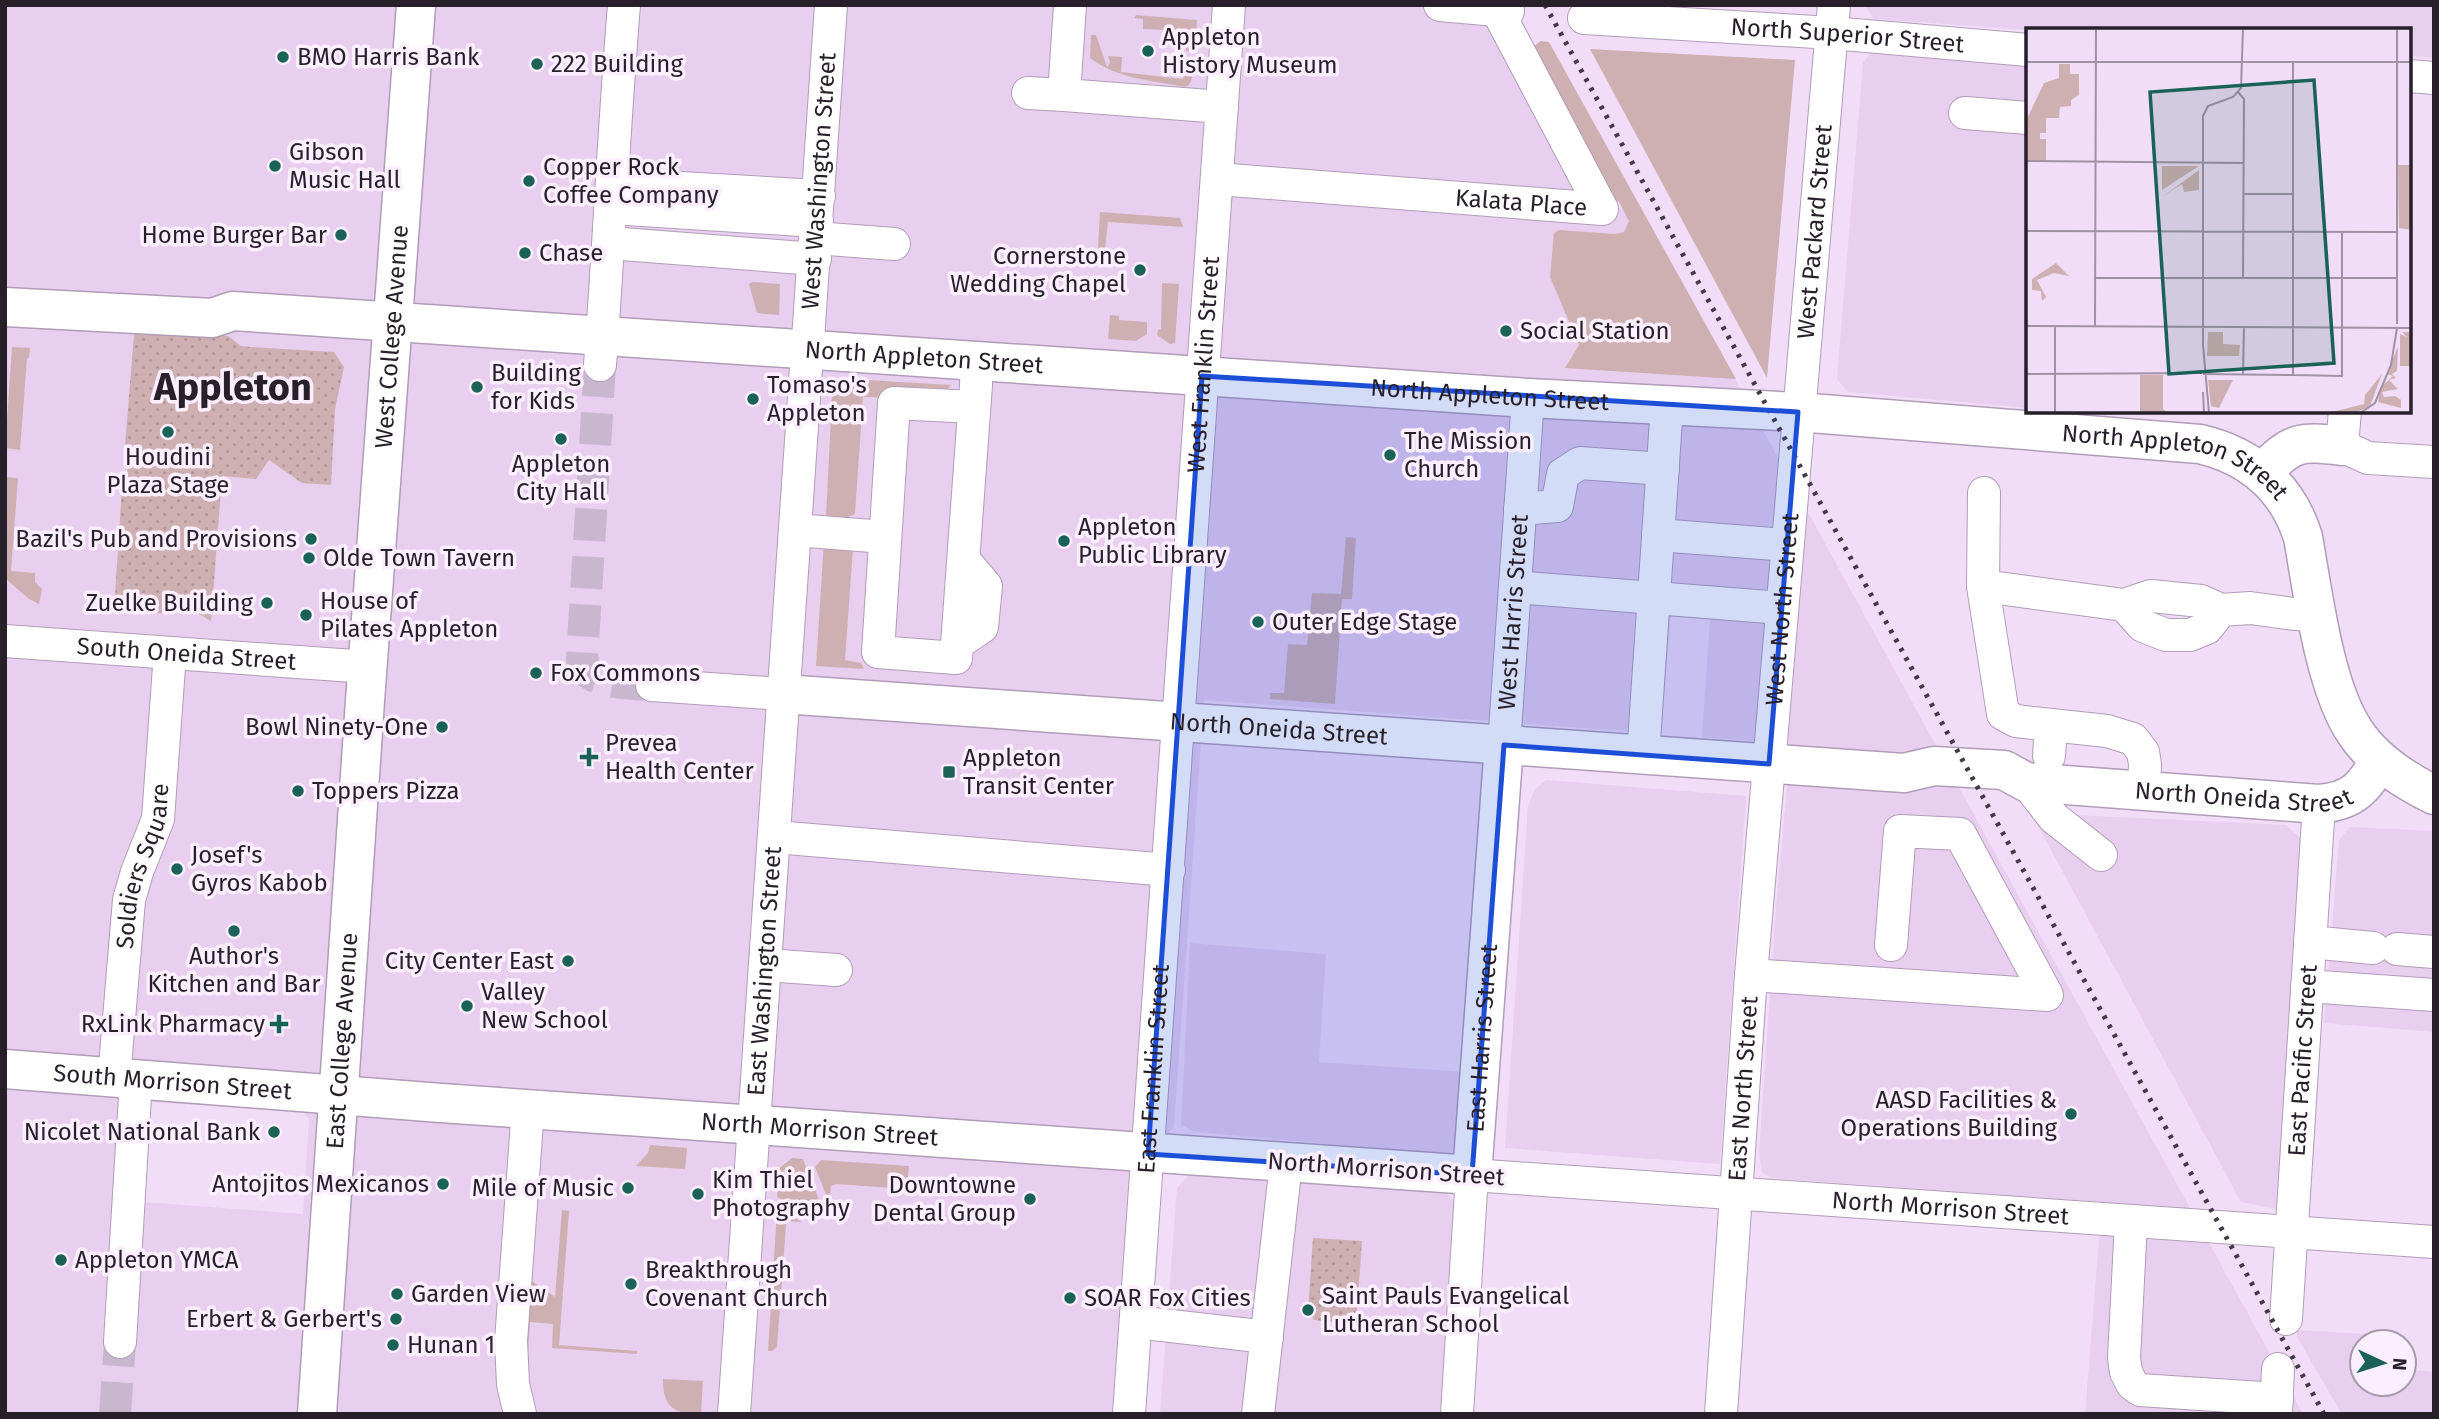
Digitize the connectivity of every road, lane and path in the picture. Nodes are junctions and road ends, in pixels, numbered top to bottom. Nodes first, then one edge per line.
1 (416, 5) edge
2 (624, 5) edge
3 (831, 5) edge
4 (1070, 5) edge
5 (1229, 5) edge
6 (1440, 5) edge
7 (1623, 13) edge
8 (1584, 18) dead end
9 (1833, 19) edge
10 (2026, 50) edge
11 (2411, 76) edge
12 (2434, 78) edge
13 (1028, 93) dead end
14 (1064, 95) junction
15 (1222, 107) junction
16 (1965, 113) dead end
17 (2026, 118) edge
18 (1218, 179) junction
19 (612, 196) junction
20 (817, 225) junction
21 (609, 243) junction
22 (894, 244) dead end
23 (5, 283) edge
24 (5, 307) edge
25 (233, 311) junction
26 (393, 321) junction
27 (808, 348) junction
28 (601, 350) junction
29 (977, 360) junction
30 (1202, 376) junction
31 (1528, 398) junction
32 (1667, 405) junction
33 (974, 407) junction
34 (1798, 412) junction
35 (2343, 429) edge
36 (1794, 456) joint
37 (2434, 462) edge
38 (1663, 469) junction
39 (2262, 473) junction
40 (1984, 493) dead end
41 (1520, 509) junction
42 (795, 530) junction
43 (1658, 535) junction
44 (885, 537) junction
45 (1787, 545) junction
46 (1983, 586) junction
47 (1515, 587) junction
48 (1654, 598) junction
49 (1782, 608) junction
50 (2317, 615) junction
51 (5, 641) edge
52 (170, 653) junction
53 (368, 667) junction
54 (652, 685) tunnel mouth
55 (783, 694) junction
56 (1179, 723) junction
57 (2051, 724) junction
58 (1504, 745) junction
59 (1643, 755) junction
60 (2380, 761) junction
61 (1769, 764) junction
62 (2038, 769) junction
63 (2144, 791) junction
64 (2434, 795) edge
65 (2319, 804) junction
66 (775, 837) junction
67 (2101, 855) dead end
68 (1169, 870) junction
69 (2310, 942) junction
70 (1891, 945) dead end
71 (2434, 952) edge
72 (766, 965) junction
73 (836, 970) dead end
74 (1751, 975) junction
75 (2307, 986) junction
76 (2434, 995) edge
77 (5, 1069) edge
78 (125, 1079) junction
79 (338, 1095) junction
80 (528, 1108) junction
81 (754, 1125) junction
82 (1148, 1154) junction
83 (1286, 1163) junction
84 (1472, 1175) junction
85 (1736, 1194) junction
86 (2131, 1222) junction
87 (2290, 1233) junction
88 (2434, 1242) edge
89 (2286, 1319) dead end
90 (1136, 1322) junction
91 (1267, 1337) junction
92 (120, 1342) tunnel mouth
93 (2277, 1394) edge
94 (317, 1414) edge
95 (520, 1414) edge
96 (734, 1414) edge
97 (1129, 1414) edge
98 (1258, 1414) edge
99 (1457, 1414) edge
100 (1721, 1414) edge

1 - 26 main road, West College Avenue
2 - 19 street
3 - 20 street, West Washington Street
4 - 14 street
5 - 15 street, West Franklin Street
6 - 18 street, Kalata Place
7 - 8 street, North Superior Street
7 - 9 street, North Superior Street
9 - 10 street, North Superior Street
9 - 34 street, West Packard Street
11 - 12 street
13 - 14 street
14 - 15 street
15 - 18 street, West Franklin Street
16 - 17 street
18 - 30 street, West Franklin Street
19 - 20 street
19 - 21 street
20 - 21 street
20 - 22 street
20 - 27 street, West Washington Street
21 - 28 street
23 - 25 main road
24 - 25 main road
25 - 26 main road, North Appleton Street
26 - 28 main road, North Appleton Street
26 - 53 main road, West College Avenue
27 - 28 main road, North Appleton Street
27 - 29 main road, North Appleton Street
27 - 42 street, West Washington Street
29 - 30 main road, North Appleton Street
29 - 33 street
30 - 31 main road, North Appleton Street
30 - 56 street, West Franklin Street
31 - 32 main road, North Appleton Street
31 - 41 street, West Harris Street
32 - 34 main road, North Appleton Street
32 - 38 street
33 - 44 street
33 - 44 street
34 - 36 street, West Packard Street
34 - 39 main road, North Appleton Street
35 - 37 street
35 - 39 main road
36 - 45 street, West North Street
38 - 41 street
38 - 43 street
39 - 50 main road, North Appleton Street
40 - 46 street
41 - 47 street, West Harris Street
42 - 44 street
42 - 55 street, West Washington Street
43 - 45 street
43 - 48 street
45 - 49 street, West North Street
46 - 50 street
46 - 57 street
47 - 48 street
47 - 58 street, West Harris Street
48 - 49 street
48 - 59 street
49 - 61 street, West North Street
50 - 60 main road, North Appleton Street
51 - 52 street, South Oneida Street
52 - 53 street, South Oneida Street
52 - 78 street, Soldiers Square
53 - 79 main road, East College Avenue
54 - 55 street, North Oneida Street
55 - 56 main road, North Oneida Street
55 - 66 street, East Washington Street
56 - 58 main road, North Oneida Street
56 - 68 street, East Franklin Street
57 - 62 street
57 - 63 street
58 - 59 main road, North Oneida Street
58 - 84 main road, East Harris Street
59 - 61 main road, North Oneida Street
60 - 64 main road, North Oneida Street
60 - 65 main road, North Oneida Street
61 - 62 main road, North Oneida Street
61 - 74 street, East North Street
62 - 63 main road, North Oneida Street
62 - 67 street
63 - 65 main road, North Oneida Street
65 - 69 street, East Pacific Street
66 - 68 street
66 - 72 street, East Washington Street
68 - 82 street, East Franklin Street
69 - 71 street
69 - 75 street, East Pacific Street
70 - 74 street
72 - 73 street
72 - 81 street, East Washington Street
74 - 85 street, East North Street
75 - 76 street
75 - 87 street, East Pacific Street
77 - 78 main road, South Morrison Street
78 - 79 main road, South Morrison Street
78 - 92 street, Soldiers Square
79 - 80 main road, North Morrison Street
79 - 94 main road, East College Avenue
80 - 81 main road, North Morrison Street
80 - 95 street
81 - 82 main road, North Morrison Street
81 - 96 street, East Washington Street
82 - 83 main road, North Morrison Street
82 - 90 street, East Franklin Street
83 - 84 main road, North Morrison Street
83 - 91 street
84 - 85 street, North Morrison Street
84 - 99 street, East Harris Street
85 - 86 street, North Morrison Street
85 - 100 street, East North Street
86 - 87 street, North Morrison Street
86 - 93 street
87 - 88 street, North Morrison Street
87 - 89 street, East Pacific Street
90 - 91 street
90 - 97 street, East Franklin Street
91 - 98 street

